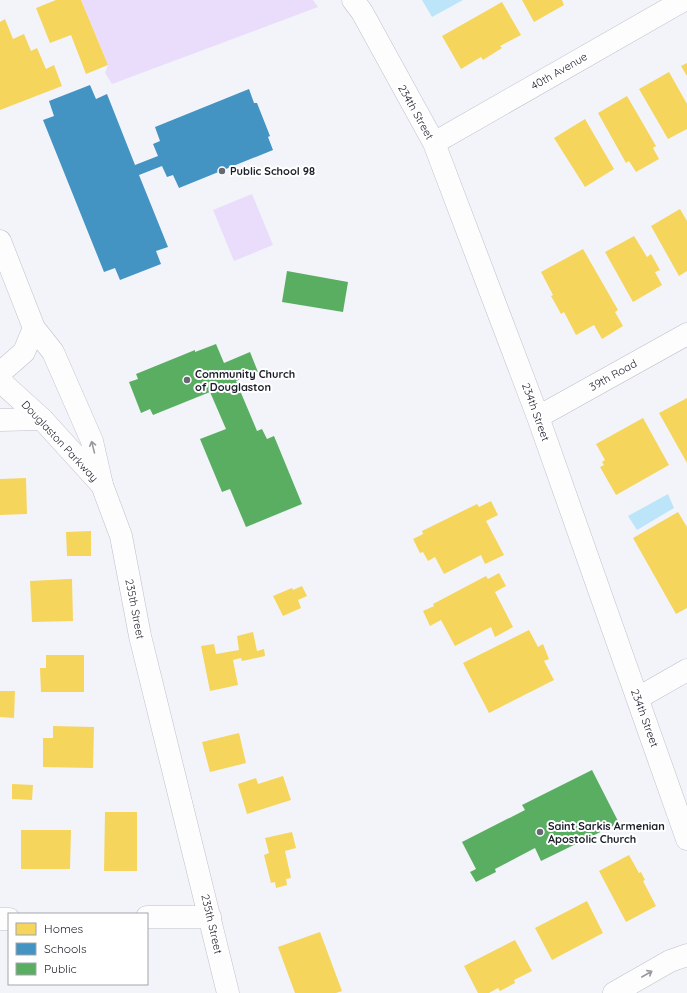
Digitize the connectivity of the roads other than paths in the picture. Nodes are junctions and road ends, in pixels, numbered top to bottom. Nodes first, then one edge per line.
1 (353, 0) edge
2 (684, 0) edge
3 (434, 143) junction
4 (0, 242) edge
5 (34, 328) junction
6 (687, 334) edge
7 (0, 373) edge
8 (0, 381) edge
9 (538, 417) junction
10 (42, 419) junction
11 (0, 420) edge
12 (102, 485) junction
13 (687, 670) edge
14 (638, 698) junction
15 (687, 839) edge
16 (148, 917) edge
17 (210, 917) junction
18 (687, 956) edge
19 (228, 993) edge
20 (614, 993) edge

1 - 3 street, 234th Street
2 - 3 street, 40th Avenue
3 - 9 street, 234th Street
4 - 5 street, 235th Street
5 - 7 street
12 -> 5 street, 235th Street
6 - 9 street, 39th Road
8 - 10 street, Douglaston Parkway
9 - 14 street, 234th Street
10 - 11 street
10 - 12 street, Douglaston Parkway
12 - 17 street, 235th Street
13 - 14 street
14 - 15 street, 234th Street
16 - 17 street
17 - 19 street, 235th Street
20 -> 18 street

